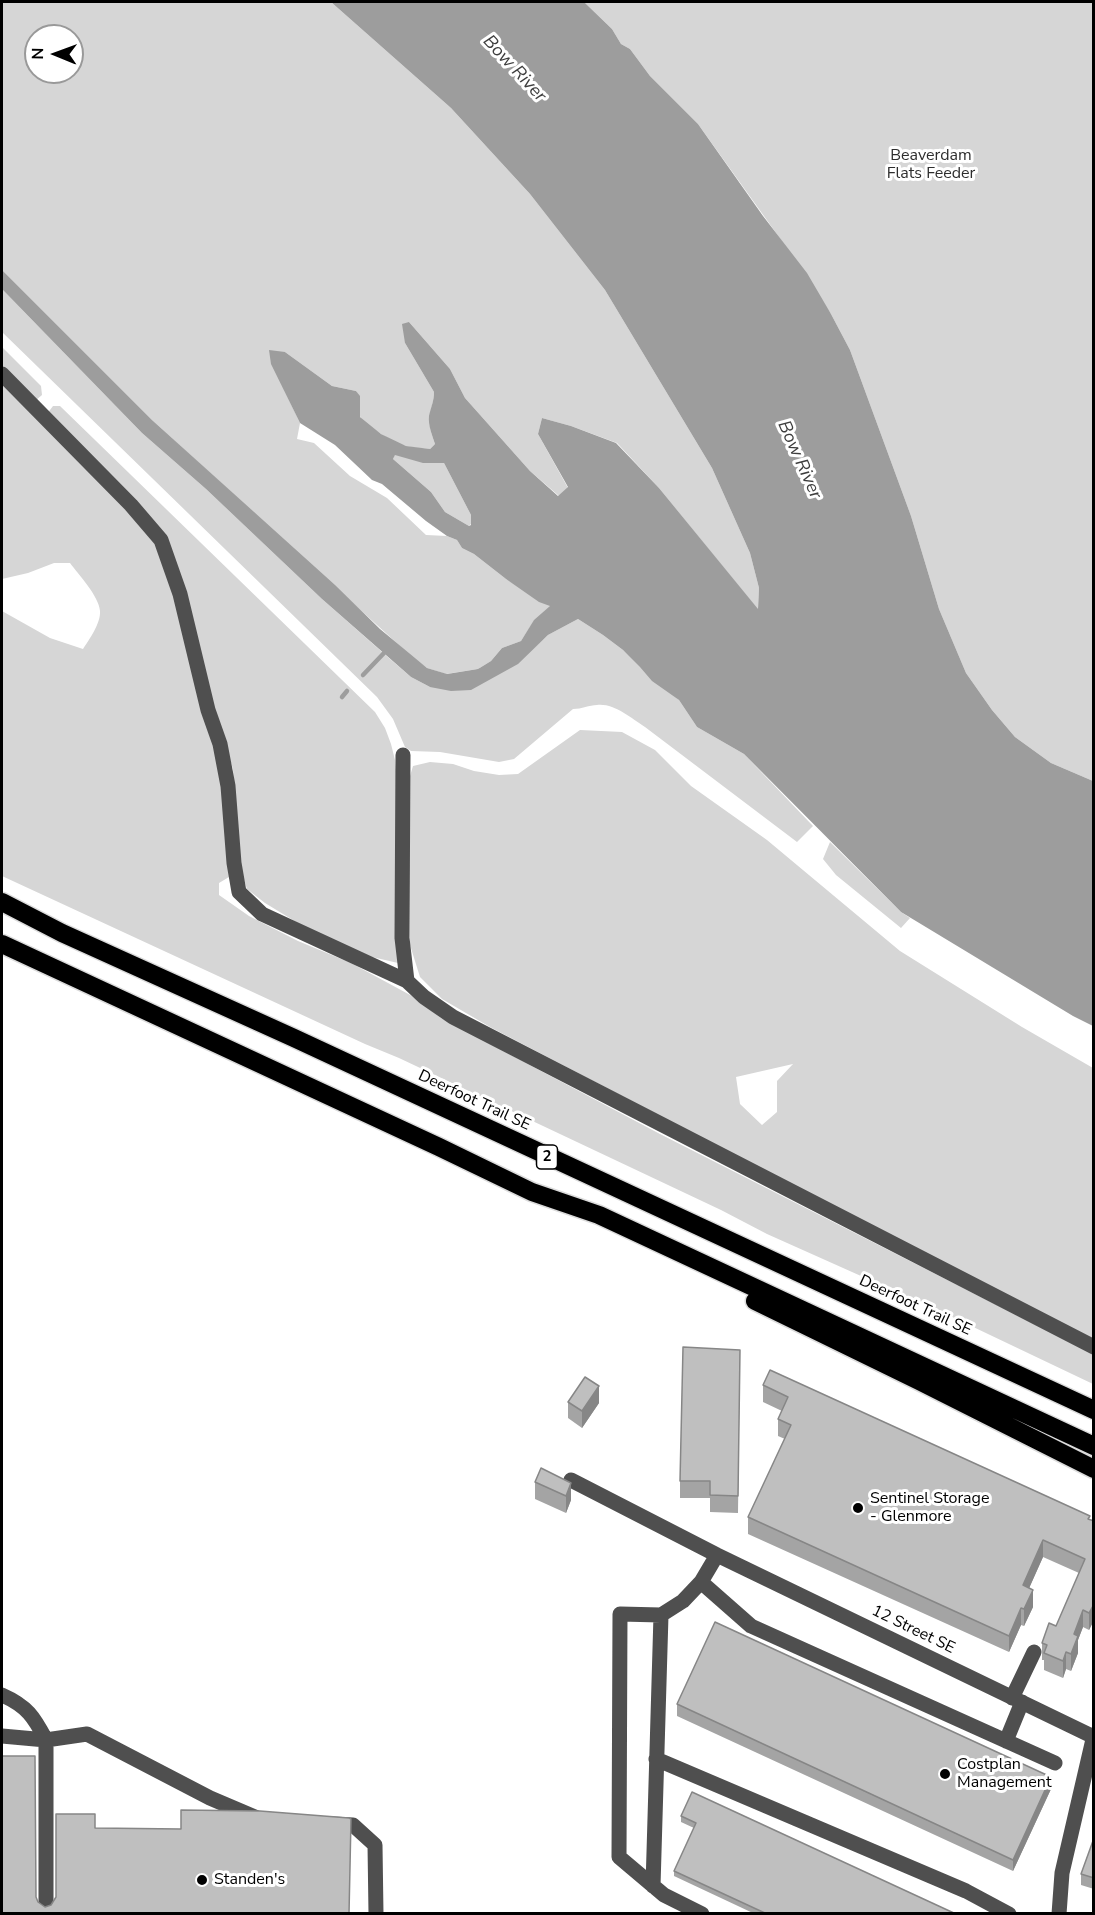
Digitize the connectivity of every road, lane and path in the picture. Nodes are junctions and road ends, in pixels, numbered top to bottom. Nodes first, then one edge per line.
1 (2, 374) edge
2 (403, 755) dead end
3 (2, 902) edge
4 (2, 944) edge
5 (407, 981) junction
6 (532, 1192) junction
7 (1094, 1347) edge
8 (1094, 1410) edge
9 (1094, 1446) edge
10 (1094, 1469) edge
11 (571, 1480) edge
12 (717, 1555) junction
13 (701, 1582) junction
14 (661, 1615) junction
15 (1034, 1652) dead end
16 (2, 1695) edge
17 (1017, 1700) junction
18 (2, 1736) edge
19 (1093, 1736) edge
20 (46, 1740) junction
21 (1006, 1741) junction
22 (656, 1759) junction
23 (1055, 1763) dead end
24 (276, 1820) edge
25 (322, 1823) edge
26 (653, 1886) junction
27 (46, 1914) edge
28 (376, 1914) edge
29 (702, 1914) edge
30 (1009, 1914) edge
31 (1059, 1914) edge

1 - 5 street
2 - 5 street
3 - 8 highway, Deerfoot Trail SE / 2
4 - 6 highway, 2
5 - 7 street
6 - 9 highway, 2
6 - 10 highway
11 - 12 street, 12 Street SE
12 - 13 street
12 - 17 street, 12 Street SE
13 - 14 street
13 - 21 street
14 - 22 street
14 - 26 street
15 - 17 street
16 - 20 street
17 - 19 street, 12 Street SE
17 - 21 street
18 - 20 street
19 - 31 street
20 - 24 street
20 - 27 street
21 - 23 street
22 - 26 street
22 - 30 street
25 - 28 street
26 - 29 street

